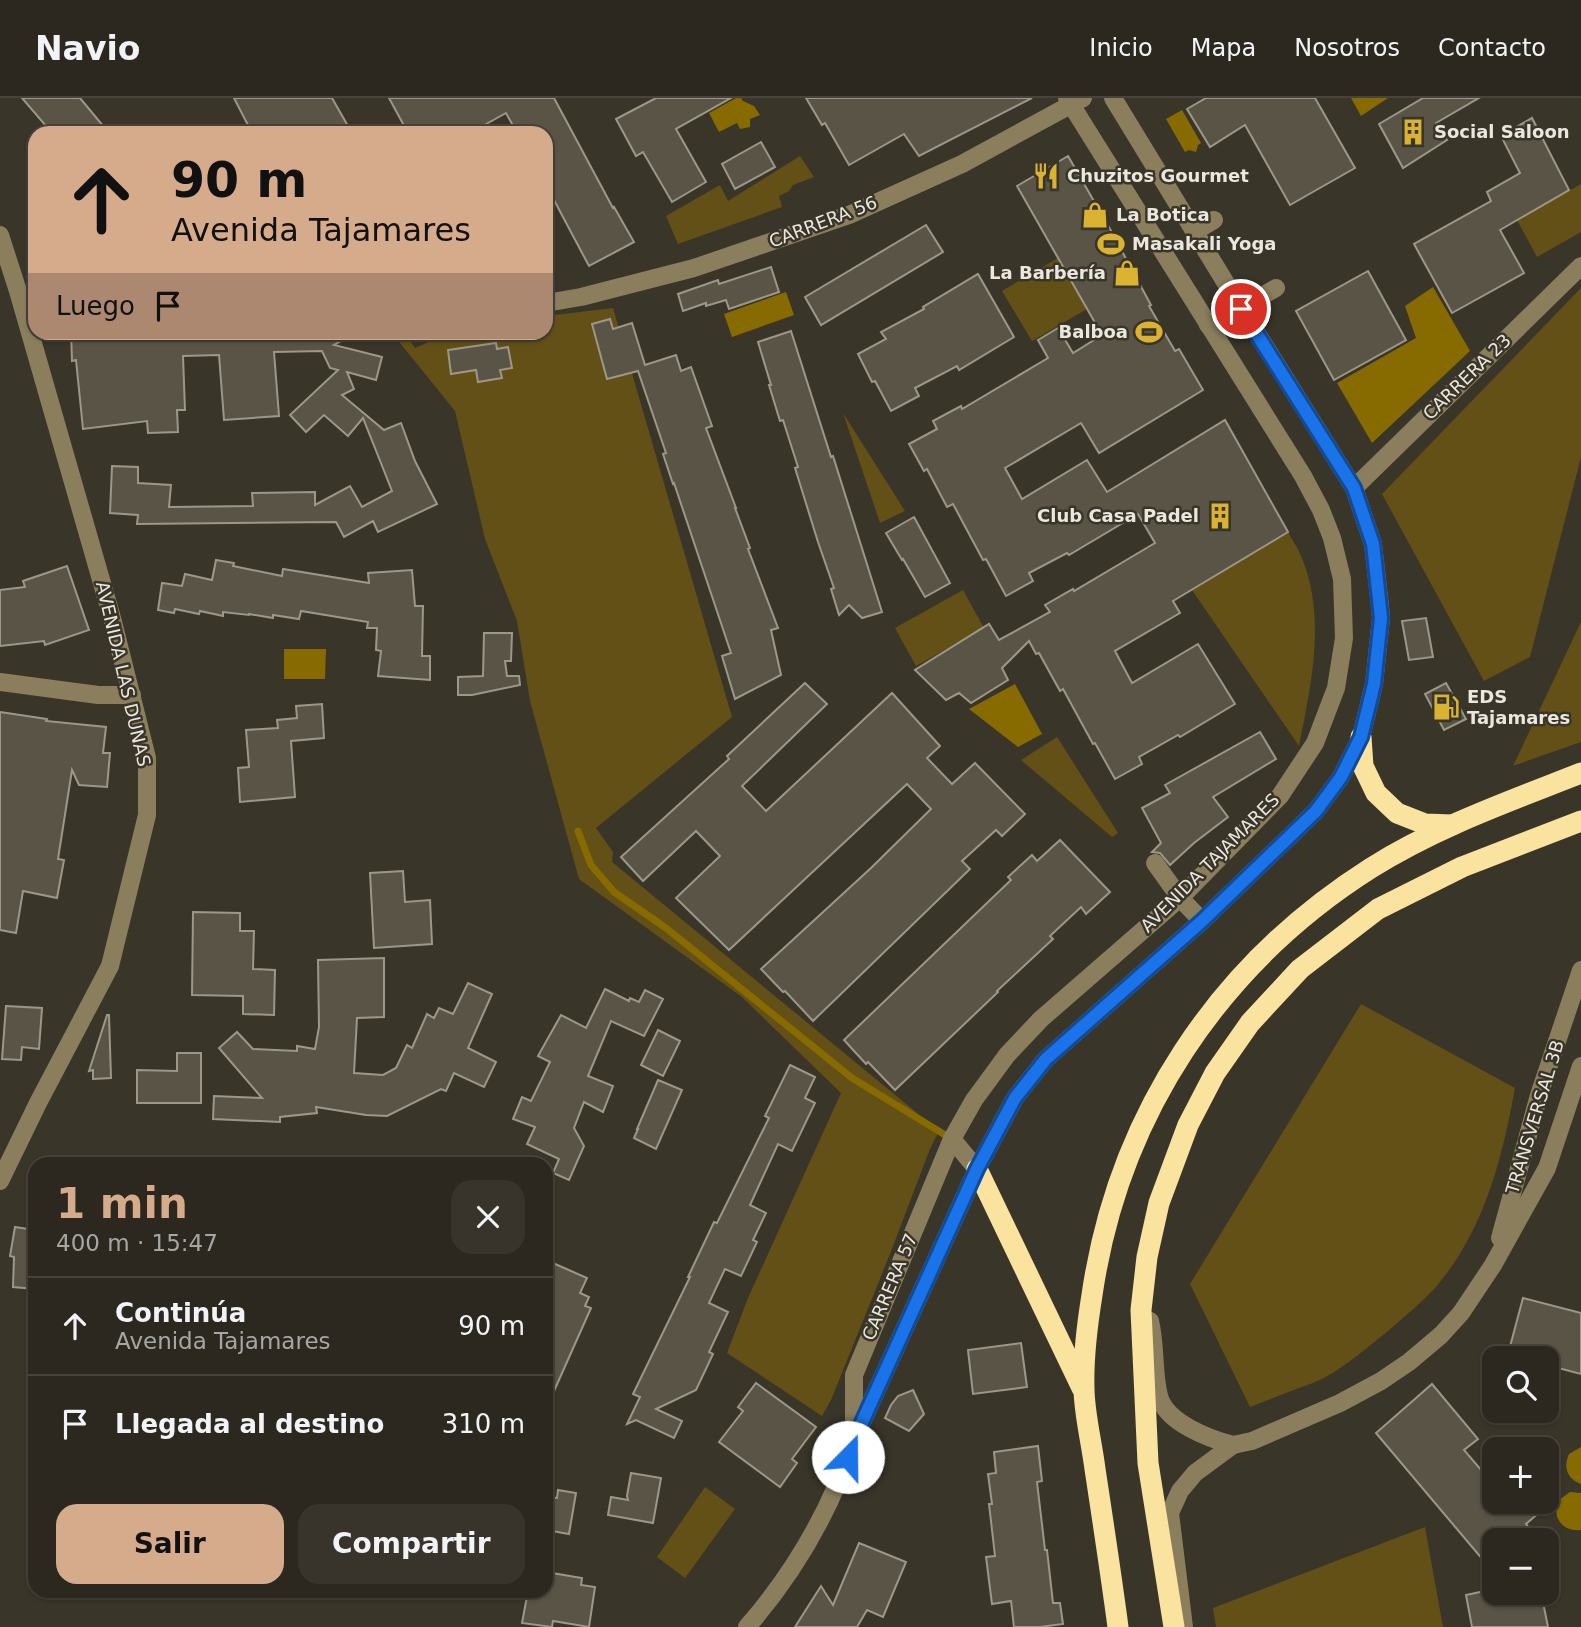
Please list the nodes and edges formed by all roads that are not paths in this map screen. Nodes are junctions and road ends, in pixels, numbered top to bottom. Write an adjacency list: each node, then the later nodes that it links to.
1 (1114, 98): 4 (street, AVENIDA TAJAMARES)
2 (1074, 100): 9 (street, CARRERA 56); 11 (street, AVENIDA TAJAMARES)
3 (1214, 220): 4 (street)
4 (1194, 232): 10 (street, AVENIDA TAJAMARES)
5 (0, 235): 7 (street, AVENIDA LAS DUNAS)
6 (1581, 266): 12 (street, CARRERA 23)
7 (5, 267): 14 (street, AVENIDA LAS DUNAS)
8 (1276, 288): 10 (street)
9 (553, 302)
10 (1241, 309): 11 (street); 12 (street, AVENIDA TAJAMARES)
11 (1208, 325): 20 (street, AVENIDA TAJAMARES)
12 (1354, 488): 15 (street, AVENIDA TAJAMARES)
13 (0, 682): 14 (street)
14 (132, 695): 26 (street, AVENIDA LAS DUNAS)
15 (1361, 737): 18 (highway); 21 (street, AVENIDA TAJAMARES)
16 (1581, 774): 18 (highway)
17 (1581, 821): 28 (highway)
18 (1454, 825): 31 (highway)
19 (1155, 863): 20 (street)
20 (1180, 898): 21 (street); 24 (street, AVENIDA TAJAMARES)
21 (1202, 921): 25 (street, AVENIDA TAJAMARES)
22 (1581, 970): 27 (street, TRANSVERSAL 3B)
23 (1581, 1066): 27 (street, TRANSVERSAL 3B)
24 (952, 1139): 25 (street); 29 (street, CARRERA 57)
25 (977, 1169): 30 (street, CARRERA 57); 31 (highway)
26 (0, 1181)
27 (1493, 1265): 33 (street, TRANSVERSAL 3B)
28 (1141, 1311): 33 (street); 36 (highway)
29 (870, 1334): 30 (street); 32 (street, CARRERA 57)
30 (892, 1357): 32 (street, CARRERA 57)
31 (1084, 1391): 35 (highway)
32 (854, 1440): 34 (street, CARRERA 57)
33 (1233, 1445): 37 (street, TRANSVERSAL 3B)
34 (747, 1627)
35 (1118, 1627)
36 (1174, 1627)
37 (1184, 1627)

